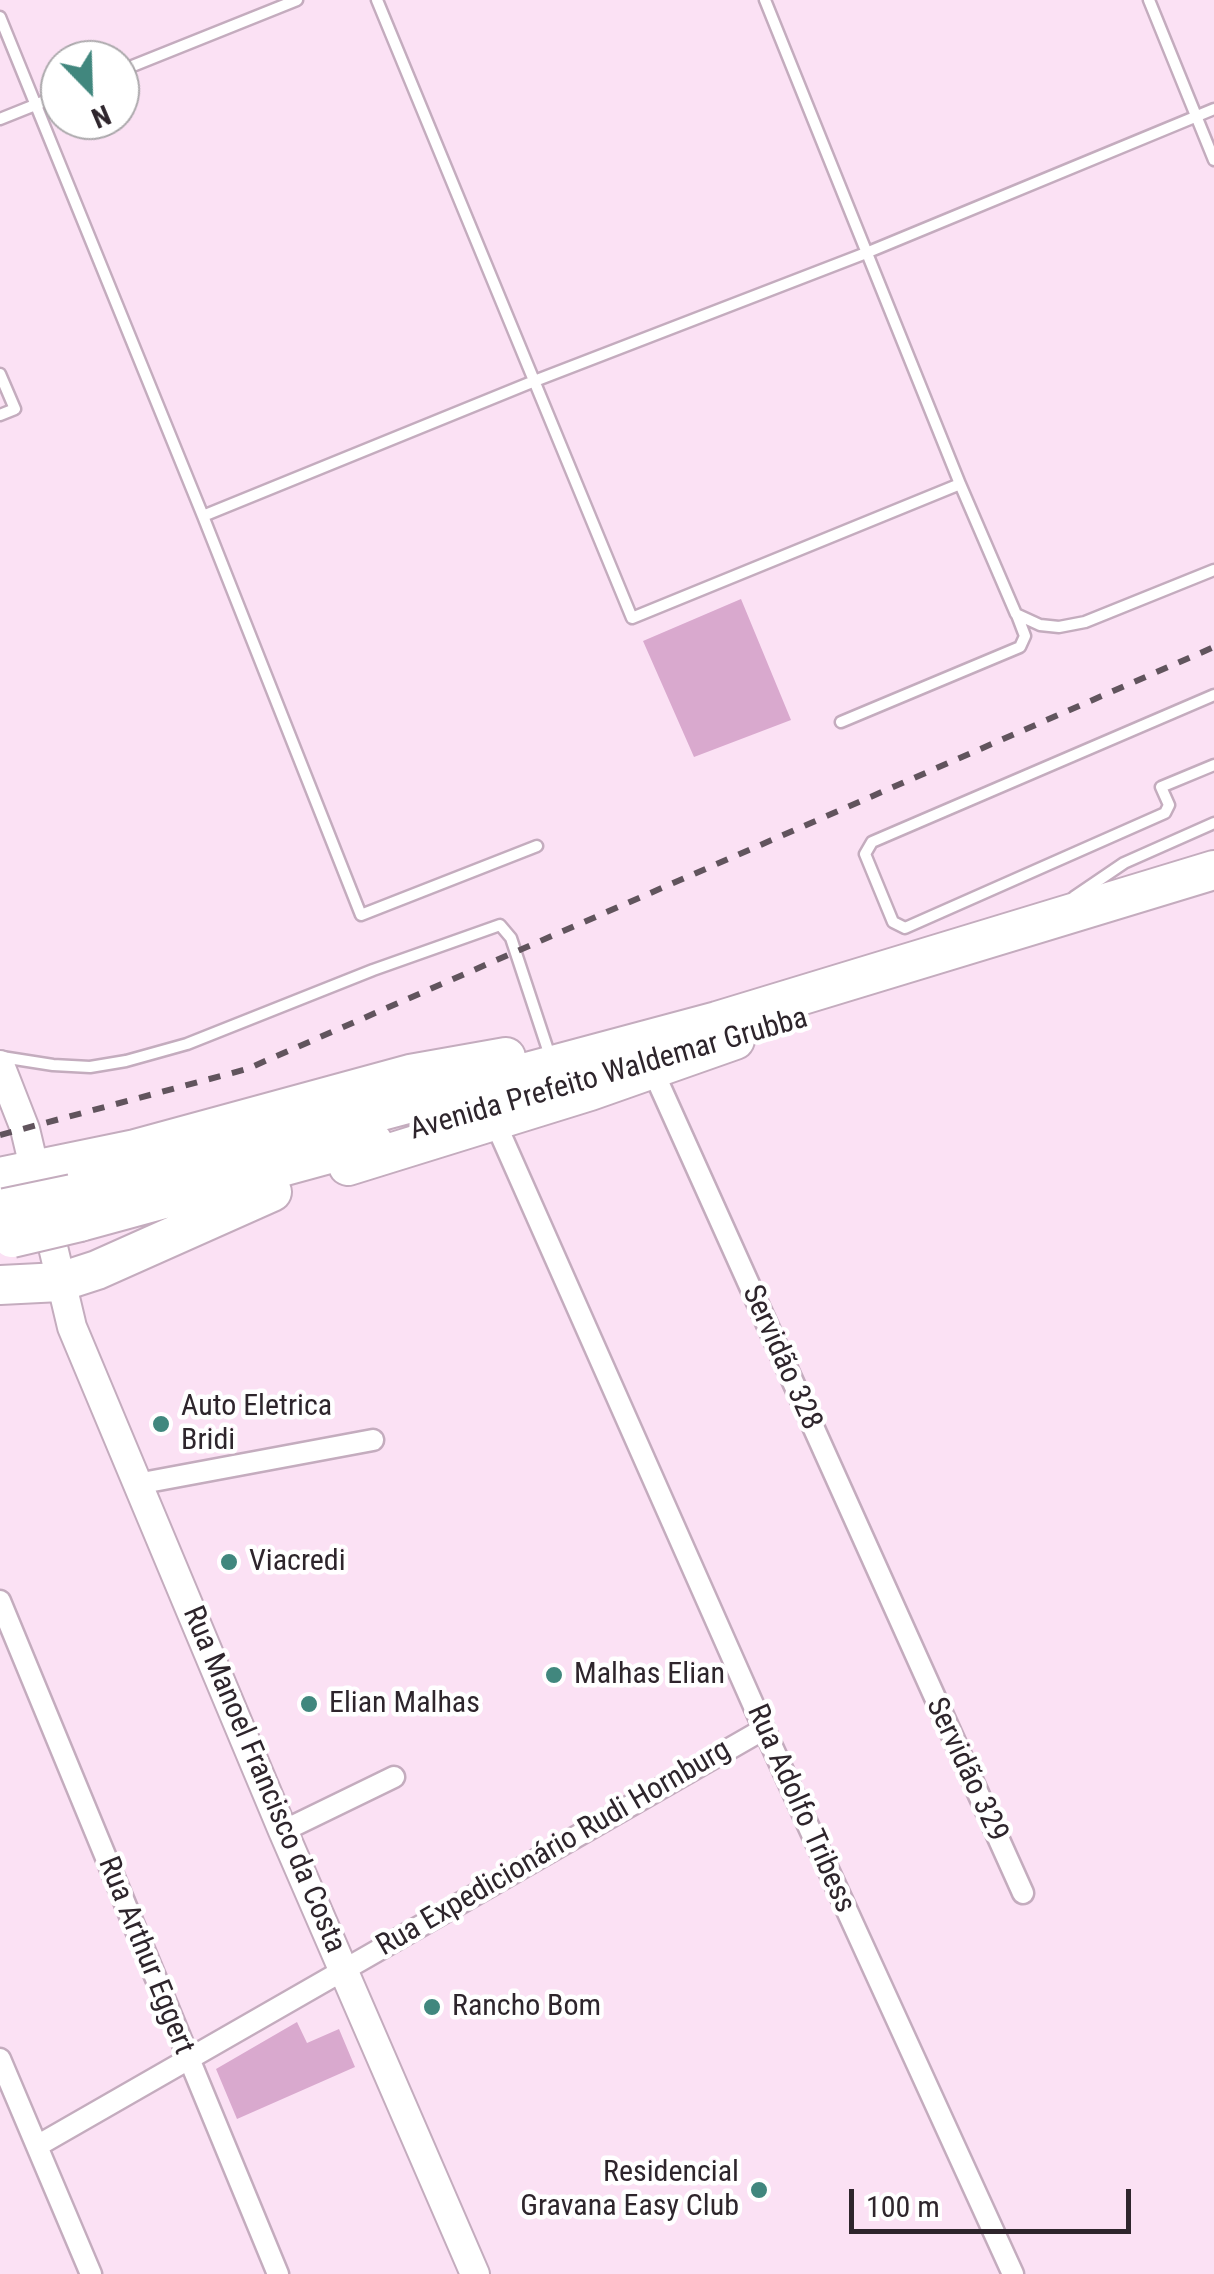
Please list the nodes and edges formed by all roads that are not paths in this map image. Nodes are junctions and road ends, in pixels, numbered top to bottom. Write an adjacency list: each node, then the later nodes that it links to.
1 (297, 0): 6 (lane)
2 (376, 0): 15 (lane)
3 (765, 0): 13 (lane)
4 (1149, 0): 10 (lane)
5 (0, 18): 8 (lane)
6 (140, 63)
7 (40, 102): 8 (lane)
8 (36, 104): 11 (lane); 18 (lane)
9 (1214, 109): 10 (lane)
10 (1197, 116): 12 (lane); 13 (lane)
11 (0, 119)
12 (1214, 160)
13 (866, 254): 15 (lane); 17 (lane)
14 (0, 374): 16 (lane)
15 (532, 382): 17 (lane); 18 (lane)
16 (0, 414)
17 (960, 484): 20 (lane)
18 (203, 516): 25 (lane)
19 (1214, 570): 20 (lane)
20 (1016, 614): 22 (lane)
21 (1214, 695): 23 (lane)
22 (841, 722)
23 (1214, 765)
24 (1214, 822): 28 (lane)
25 (537, 846)
26 (1214, 870): 28 (highway, Avenida Prefeito Waldemar Grubba)
27 (1214, 894): 30 (highway, Avenida Prefeito Waldemar Grubba)
28 (1030, 928): 29 (highway, Avenida Prefeito Waldemar Grubba)
29 (667, 1035): 31 (highway); 36 (highway, Avenida Prefeito Waldemar Grubba)
30 (735, 1040): 34 (highway); 36 (highway, Avenida Prefeito Waldemar Grubba)
31 (548, 1050): 32 (lane); 36 (highway)
32 (0, 1056)
33 (0, 1065): 36 (main road, Rua Manoel Francisco da Costa)
34 (653, 1071): 35 (highway); 43 (street, Servidão 328)
35 (495, 1122): 37 (highway); 44 (street, Rua Adolfo Tribess)
36 (30, 1203): 37 (highway); 38 (main road, Rua Manoel Francisco da Costa)
37 (158, 1242): 38 (highway)
38 (60, 1282): 39 (highway); 41 (main road, Rua Manoel Francisco da Costa)
39 (0, 1285)
40 (373, 1440): 41 (street)
41 (138, 1484): 46 (main road, Rua Manoel Francisco da Costa)
42 (0, 1601): 50 (street, Rua Arthur Eggert)
43 (909, 1646): 47 (street, Servidão 329)
44 (764, 1729): 48 (street, Rua Expedicionário Rudi Hornburg); 55 (street, Rua Adolfo Tribess)
45 (394, 1777): 46 (street)
46 (284, 1830): 48 (main road, Rua Manoel Francisco da Costa)
47 (1023, 1893)
48 (344, 1970): 50 (street, Rua Expedicionário Rudi Hornburg); 54 (main road, Rua Manoel Francisco da Costa)
49 (0, 2059): 51 (street)
50 (186, 2059): 51 (street, Rua Expedicionário Rudi Hornburg); 53 (street, Rua Arthur Eggert)
51 (37, 2146): 52 (street)
52 (92, 2274)
53 (278, 2274)
54 (475, 2274)
55 (1013, 2274)

